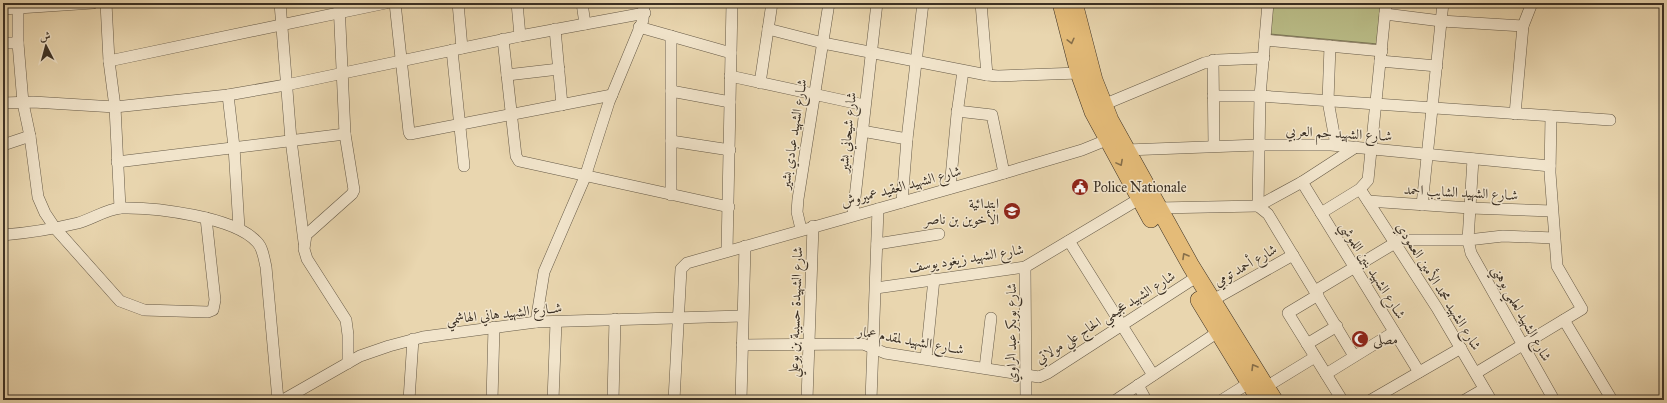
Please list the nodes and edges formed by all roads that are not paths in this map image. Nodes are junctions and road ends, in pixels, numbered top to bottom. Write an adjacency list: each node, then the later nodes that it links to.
1 (93, 3): 21 (street)
2 (106, 3): 46 (street)
3 (280, 3): 26 (street)
4 (386, 3): 20 (street)
5 (395, 3): 47 (street)
6 (458, 3): 40 (street)
7 (517, 3): 32 (street)
8 (582, 3): 27 (street)
9 (772, 3): 31 (street)
10 (829, 3): 36 (street, شـارع الشهيد عبادي بشير)
11 (877, 3): 41 (street, شارع شيحاني بشير)
12 (923, 3): 48 (street)
13 (981, 3): 55 (street)
14 (1061, 3): 53 (highway, one-way to 53)
15 (1074, 3): 71 (highway)
16 (1268, 3): 35 (street)
17 (1443, 3): 25 (street)
18 (1532, 3): 28 (street)
19 (730, 4): 42 (street)
20 (339, 7): 26 (street); 52 (street)
21 (18, 8): 23 (street); 38 (street)
22 (645, 8): 27 (street); 29 (street)
23 (3, 9)
24 (1385, 9): 25 (street); 43 (street)
25 (1441, 21): 28 (street); 49 (street)
26 (281, 24): 46 (street); 58 (street)
27 (585, 24): 30 (street)
28 (1523, 26): 77 (street)
29 (639, 27): 33 (street); 62 (street)
30 (555, 29): 32 (street); 50 (street)
31 (768, 29): 36 (street); 57 (street)
32 (520, 36): 34 (street)
33 (670, 36): 42 (street); 59 (street)
34 (503, 39): 40 (street); 54 (street)
35 (1265, 40): 39 (street); 44 (street)
36 (823, 42): 41 (street); 60 (street, شـارع الشهيد عبادي بشير)
37 (3, 43): 38 (street)
38 (18, 43): 68 (street)
39 (1330, 46): 43 (street); 65 (street)
40 (457, 49): 47 (street); 80 (street)
41 (872, 52): 48 (street); 72 (street, شارع شيحاني بشير)
42 (730, 54): 56 (street)
43 (1381, 56): 49 (street); 69 (street)
44 (1264, 58): 45 (street); 64 (street)
45 (1213, 60): 63 (street); 71 (street)
46 (110, 61): 73 (street)
47 (400, 61): 52 (street); 80 (street)
48 (917, 62): 51 (street); 85 (street)
49 (1437, 66): 74 (street)
50 (559, 70): 54 (street); 70 (street)
51 (963, 71): 55 (street); 75 (street)
52 (342, 73): 58 (street); 82 (street)
53 (1079, 73): 55 (street); 83 (highway)
54 (507, 75): 76 (street)
55 (987, 75)
56 (730, 76): 57 (street); 66 (street)
57 (760, 83): 60 (street)
58 (287, 85): 61 (street); 86 (street)
59 (671, 91): 66 (street); 87 (street)
60 (814, 94): 72 (street); 124 (street, شـارع الشهيد عبادي بشير)
61 (228, 95): 73 (street); 92 (street)
62 (612, 96): 70 (street); 102 (street)
63 (1213, 96): 64 (street); 91 (street)
64 (1260, 96): 65 (street); 89 (street)
65 (1328, 101): 69 (street); 90 (street)
66 (730, 102): 95 (street)
67 (3, 103): 68 (street)
68 (23, 103): 73 (street); 84 (street)
69 (1376, 104): 74 (street); 94 (street)
70 (562, 105): 76 (street)
71 (1103, 105): 83 (highway)
72 (864, 106): 81 (street, شارع شيحاني بشير)
73 (115, 107): 98 (street)
74 (1433, 109): 77 (street); 96 (street)
75 (957, 111): 101 (street); 104 (street)
76 (511, 114): 80 (street); 102 (street)
77 (1515, 114): 78 (street)
78 (1551, 116): 79 (street); 100 (street)
79 (1610, 120)
80 (460, 125): 99 (street)
81 (862, 131): 85 (street); 119 (street, شارع شيحاني بشير)
82 (345, 134): 86 (street); 130 (street)
83 (1112, 134): 91 (street, شـارع الشهيد حم العربي); 101 (street, شارع الشهيد العقيد عميروش); 107 (highway, one-way to 107); 114 (highway)
84 (30, 136): 88 (street); 122 (street)
85 (907, 139): 109 (street)
86 (291, 140): 92 (street); 130 (street)
87 (670, 142): 95 (street); 106 (street)
88 (3, 145)
89 (1259, 145): 90 (street, شـارع الشهيد حم العربي); 91 (street, شـارع الشهيد حم العربي); 111 (street)
90 (1336, 145): 93 (street, شـارع الشهيد حم العربي)
91 (1214, 146)
92 (234, 147): 98 (street); 123 (street)
93 (1356, 147): 94 (street, شـارع الشهيد حم العربي); 103 (street)
94 (1372, 149): 96 (street, شـارع الشهيد حم العربي); 105 (street)
95 (730, 150): 112 (street)
96 (1428, 155): 97 (street, شـارع الشهيد حم العربي); 110 (street)
97 (1473, 159): 100 (street, شـارع الشهيد حم العربي); 115 (street)
98 (117, 162): 113 (street)
99 (464, 166)
100 (1550, 166): 117 (street)
101 (1004, 173): 104 (street, شارع الشهيد العقيد عميروش)
102 (585, 177): 106 (street); 148 (street)
103 (1302, 182): 111 (street); 118 (street, شـارع الشهيد بنين اللموشي)
104 (950, 188): 109 (street, شارع الشهيد العقيد عميروش)
105 (1360, 189): 108 (street, شارع الشهيد محمد الأمين العمودي); 118 (street)
106 (670, 195): 112 (street)
107 (1139, 199): 129 (street, شارع الشهيد زيغود يوسف); 139 (highway)
108 (1368, 201): 110 (street, شـارع الشهيد الشايب احمد); 131 (street, شارع الشهيد محمد الأمين العمودي)
109 (902, 202): 116 (street, شارع الشهيد العقيد عميروش)
110 (1422, 205): 115 (street, شـارع الشهيد الشايب احمد)
111 (1258, 206): 114 (street); 135 (street)
112 (729, 207): 134 (street)
113 (120, 208): 120 (street); 122 (street)
114 (1158, 208): 139 (highway, one-way to 114)
115 (1470, 208): 117 (street, شـارع الشهيد الشايب احمد); 128 (street)
116 (878, 209): 119 (street, شارع الشهيد العقيد عميروش); 132 (street)
117 (1552, 211): 127 (street)
118 (1321, 213): 137 (street, شـارع الشهيد بنين اللموشي)
119 (853, 215): 121 (street, شارع الشهيد العقيد عميروش)
120 (206, 218): 122 (street); 123 (street)
121 (813, 226): 124 (street, شارع الشهيد العقيد عميروش); 158 (street, شارع الشهيدة حسيبة بن بوعلي)
122 (55, 228): 126 (street)
123 (239, 228): 176 (street)
124 (801, 229): 133 (street, شارع الشهيد العقيد عميروش)
125 (939, 234): 132 (street)
126 (3, 235)
127 (1554, 238): 128 (street); 147 (street)
128 (1468, 240): 131 (street); 159 (street, شارع الشهيد لعلمي بوهني)
129 (1069, 241): 136 (street, شارع الشهيد زيغود يوسف); 150 (street)
130 (304, 242): 165 (street)
131 (1395, 243): 137 (street); 161 (street, شارع الشهيد محمد الأمين العمودي)
132 (877, 244): 140 (street)
133 (745, 246): 134 (street, شارع الشهيد العقيد عميروش); 143 (street)
134 (727, 251): 144 (street, شارع الشهيد العقيد عميروش)
135 (1293, 255): 141 (street); 142 (street, شارع أحمد تومي)
136 (1025, 267): 138 (street, شارع الشهيد زيغود يوسف); 171 (street, شارع بوبكر عبد الراوي)
137 (1354, 268): 141 (street); 154 (street, شـارع الشهيد بنين اللموشي)
138 (934, 279): 140 (street, شارع الشهيد زيغود يوسف); 164 (street)
139 (1193, 279): 142 (highway); 150 (street, شارع الشهيد عجيمي الحاج علي مولاتي); 153 (highway)
140 (876, 288): 160 (street)
141 (1316, 293): 151 (street); 156 (street)
142 (1213, 300): 175 (highway, one-way to 142)
143 (742, 316): 144 (street, شــارع الشهيد هاني الهاشمي); 157 (street)
144 (677, 317): 146 (street, شــارع الشهيد هاني الهاشمي); 182 (street, شارع الشهيد العقيد عميروش)
145 (991, 318): 166 (street)
146 (615, 319): 149 (street, شــارع الشهيد هاني الهاشمي); 181 (street)
147 (1564, 320): 159 (street); 195 (street)
148 (536, 322): 149 (street, شــارع الشهيد هاني الهاشمي); 152 (street, شــارع الشهيد هاني الهاشمي)
149 (556, 322): 180 (street)
150 (1121, 326): 170 (street); 171 (street, شارع الشهيد عجيمي الحاج علي مولاتي)
151 (1337, 326): 156 (street); 162 (street)
152 (494, 327): 155 (street, شــارع الشهيد هاني الهاشمي); 179 (street)
153 (1218, 332): 170 (street); 172 (highway)
154 (1394, 332): 162 (street); 167 (street, شـارع الشهيد بنين اللموشي)
155 (413, 339): 165 (street, شــارع الشهيد هاني الهاشمي); 178 (street)
156 (1307, 344): 163 (street)
157 (742, 345): 158 (street, شــارع الشهيد لمقدم عمار); 183 (street)
158 (809, 345): 160 (street, شــارع الشهيد لمقدم عمار); 184 (street, شارع الشهيدة حسيبة بن بوعلي)
159 (1524, 345): 168 (street); 194 (street, شارع الشهيد لعلمي بوهني)
160 (873, 347): 164 (street, شــارع الشهيد لمقدم عمار); 185 (street)
161 (1461, 348): 167 (street); 168 (street, شارع الشهيد محمد الأمين العمودي)
162 (1354, 356): 169 (street)
163 (1315, 357): 169 (street); 175 (street)
164 (926, 358): 166 (street, شــارع الشهيد لمقدم عمار)
165 (348, 363): 177 (street, شــارع الشهيد هاني الهاشمي)
166 (985, 368): 171 (street, شــارع الشهيد لمقدم عمار)
167 (1418, 372): 191 (street)
168 (1476, 373): 173 (street, شارع الشهيد محمد الأمين العمودي)
169 (1326, 374): 190 (street)
170 (1153, 375): 174 (street)
171 (1027, 376): 186 (street, شارع بوبكر عبد الراوي)
172 (1249, 383): 175 (highway); 189 (street)
173 (1484, 389): 192 (street); 193 (street, شارع الشهيد محمد الأمين العمودي)
174 (1133, 392): 187 (street); 188 (street)
175 (1266, 396)
176 (278, 400)
177 (283, 400)
178 (409, 400)
179 (492, 400)
180 (553, 400)
181 (613, 400)
182 (674, 400)
183 (741, 400)
184 (807, 400)
185 (871, 400)
186 (1026, 400)
187 (1116, 400)
188 (1146, 400)
189 (1222, 400)
190 (1342, 400)
191 (1371, 400)
192 (1465, 400)
193 (1491, 400)
194 (1554, 400)
195 (1612, 400)

